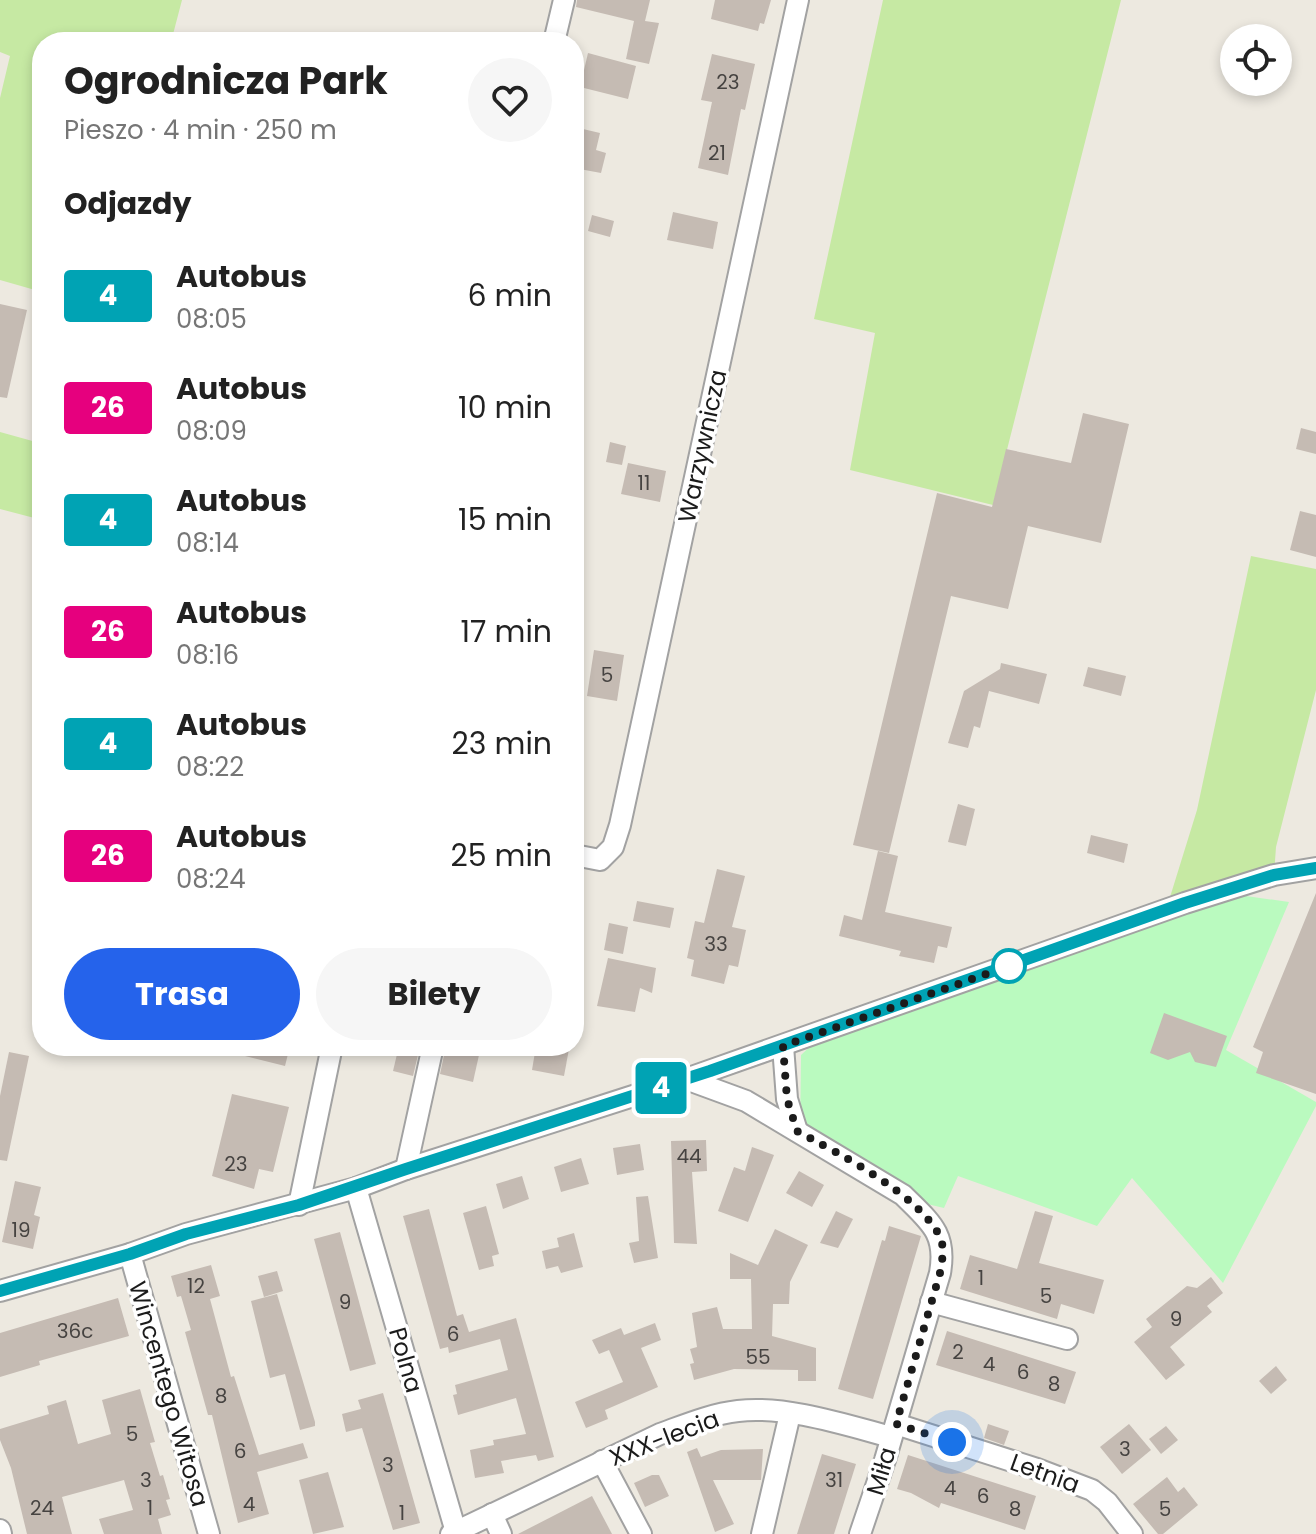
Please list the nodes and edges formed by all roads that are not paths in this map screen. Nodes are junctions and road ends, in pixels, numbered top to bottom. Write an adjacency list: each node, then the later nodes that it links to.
1 (564, 0): 3 (street)
2 (798, 0): 4 (street, Warzywnicza)
3 (556, 32)
4 (584, 857)
5 (1316, 868): 6 (street)
6 (783, 1046): 9 (street); 10 (street)
7 (330, 1056): 13 (street)
8 (431, 1056): 11 (street)
9 (686, 1079): 10 (street, Miła); 11 (street)
10 (797, 1131): 16 (street, Miła)
11 (406, 1169): 12 (street)
12 (356, 1188): 13 (street); 22 (street, Polna)
13 (299, 1205): 14 (street)
14 (130, 1254): 15 (street); 23 (street, Wincentego Witosa)
15 (0, 1291)
16 (931, 1302): 17 (street); 19 (street, Miła)
17 (1067, 1339)
18 (790, 1414): 19 (street, XXX-lecia); 20 (street, XXX-lecia); 26 (street)
19 (893, 1430): 27 (street, Miła); 28 (street, Letnia)
20 (602, 1461): 21 (street, XXX-lecia); 25 (street)
21 (492, 1514): 22 (street, XXX-lecia); 24 (street)
22 (454, 1533)
23 (209, 1534)
24 (501, 1534)
25 (641, 1534)
26 (762, 1534)
27 (860, 1534)
28 (1132, 1534)

